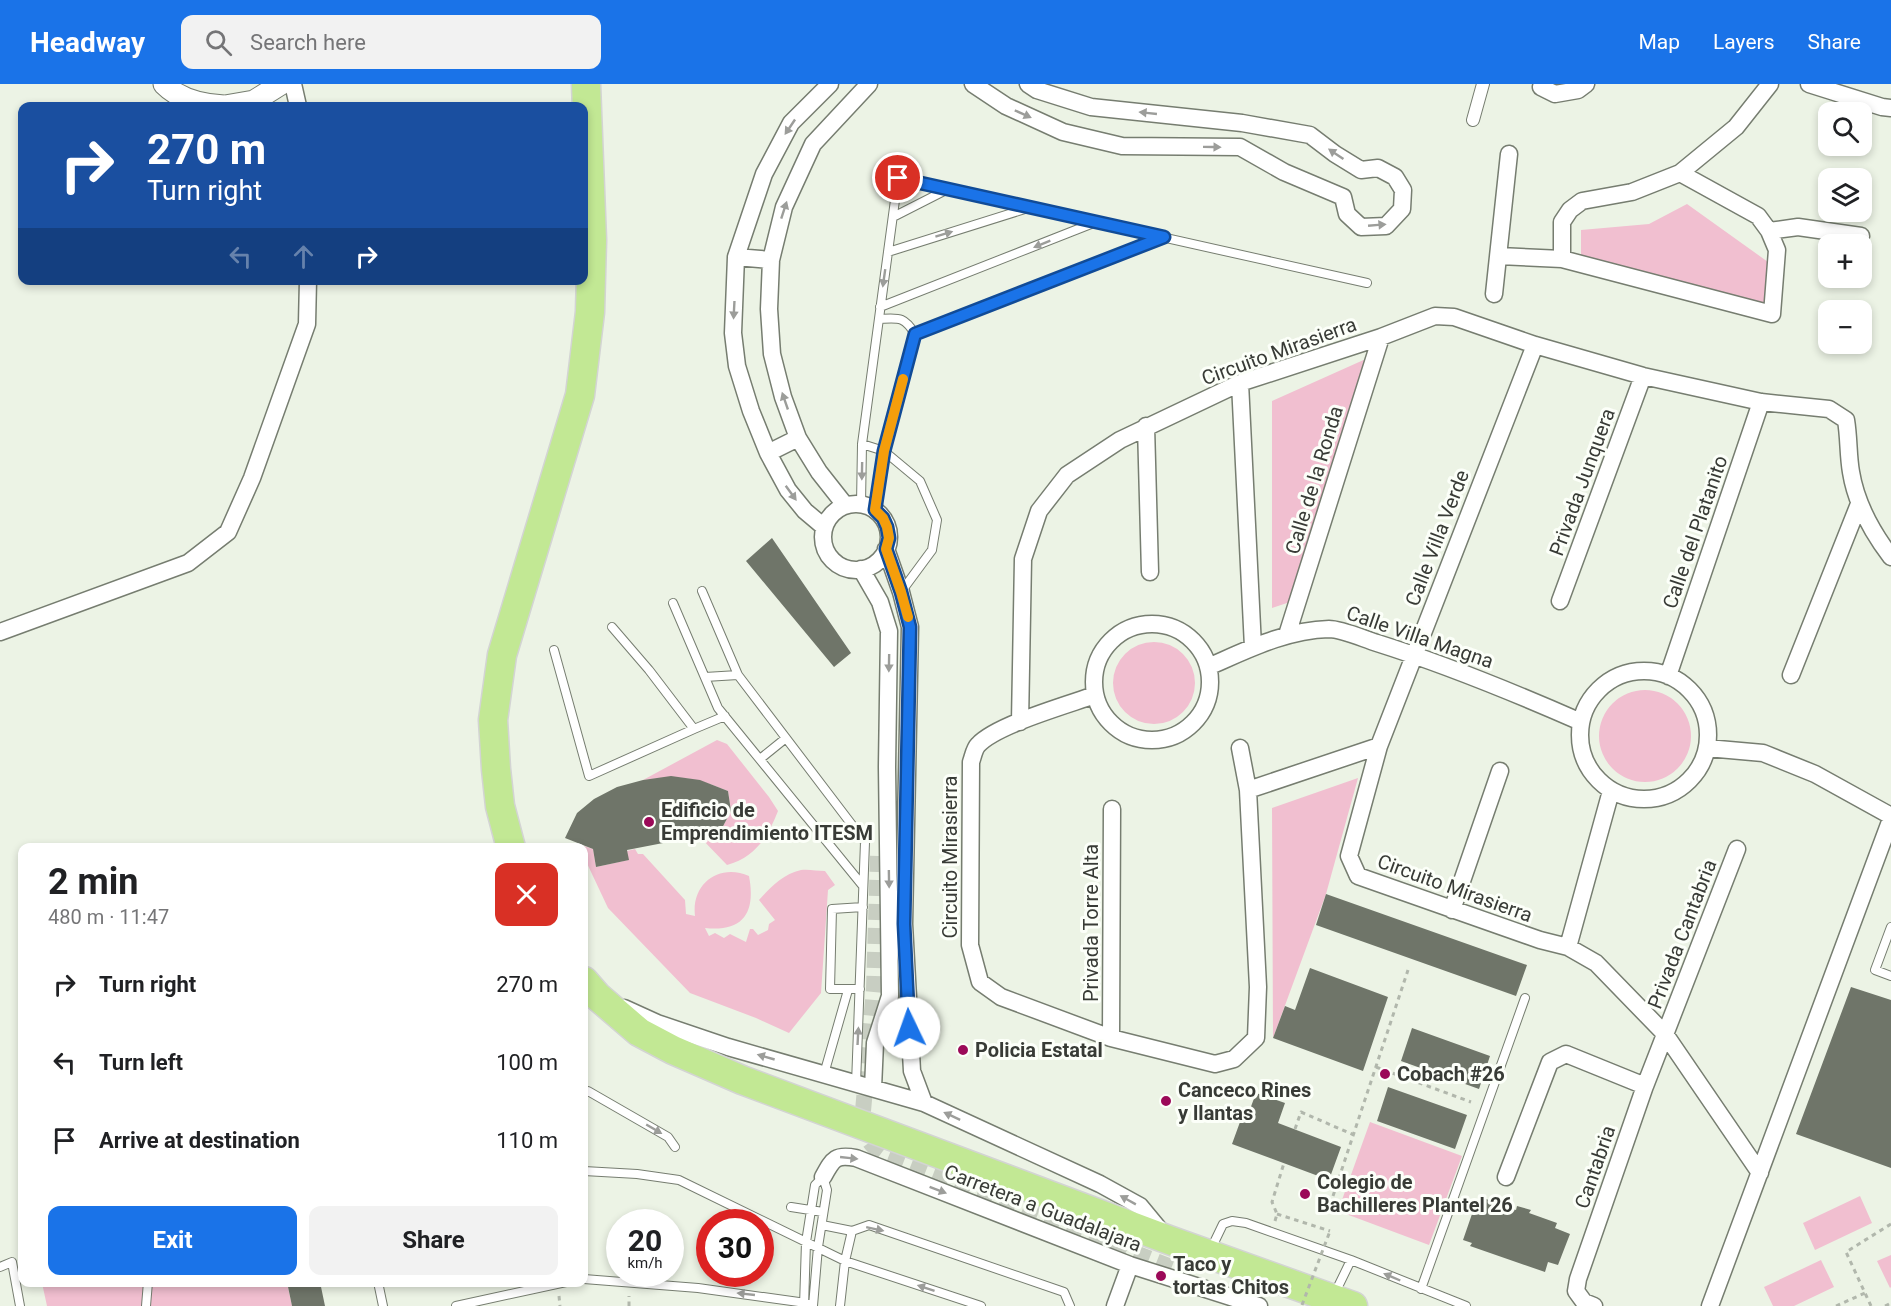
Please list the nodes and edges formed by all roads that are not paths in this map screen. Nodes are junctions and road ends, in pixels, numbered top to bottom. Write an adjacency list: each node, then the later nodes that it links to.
1 (164, 84): 14 (street)
2 (280, 84): 15 (street)
3 (293, 84): 16 (street)
4 (586, 84): 17 (highway)
5 (830, 84): 34 (street, one-way to 34)
6 (869, 84): 36 (street, one-way to 6)
7 (973, 84): 22 (street, one-way to 22)
8 (1029, 84): 20 (street, one-way to 8)
9 (1483, 84): 19 (street)
10 (1542, 84): 11 (street)
11 (1586, 84)
12 (1770, 84): 24 (street)
13 (1809, 84): 18 (street)
14 (195, 102)
15 (244, 102)
16 (297, 102)
17 (587, 102)
18 (1891, 108)
19 (1473, 120)
20 (1242, 123): 22 (street); 22 (street, one-way to 20)
21 (588, 136): 93 (highway)
22 (1240, 147)
23 (1509, 154): 33 (street)
24 (1680, 173): 29 (street); 35 (street)
25 (948, 189): 26 (lane); 27 (lane); 27 (lane)
26 (1030, 207): 28 (lane); 32 (lane, one-way to 26)
27 (893, 217): 32 (lane)
28 (1096, 222): 31 (lane); 40 (lane, one-way to 40)
29 (1769, 231): 30 (street); 35 (street)
30 (1846, 234)
31 (1164, 237): 37 (lane); 42 (lane)
32 (888, 252): 40 (lane, one-way to 40)
33 (1499, 255): 35 (street); 39 (street)
34 (736, 257): 36 (street); 52 (street, one-way to 52)
35 (1562, 259)
36 (771, 260): 49 (street, one-way to 36)
37 (1367, 283)
38 (308, 285): 66 (street)
39 (1494, 294)
40 (880, 308): 41 (lane)
41 (879, 319): 42 (lane); 50 (lane)
42 (915, 334): 51 (lane)
43 (1381, 337): 44 (street, Circuito Mirasierra); 46 (street, Circuito Mirasierra); 68 (street, Calle de la Ronda)
44 (1535, 345): 45 (street, Circuito Mirasierra); 71 (street, Calle Villa Verde)
45 (1643, 376): 47 (street, Circuito Mirasierra); 62 (street, Privada Junquera)
46 (1240, 383): 48 (street, Circuito Mirasierra); 69 (street)
47 (1761, 402): 53 (street, Circuito Mirasierra); 75 (street, Calle del Platanito)
48 (1146, 426): 59 (street); 79 (street, Circuito Mirasierra)
49 (798, 438): 52 (street); 54 (street)
50 (862, 444): 51 (lane); 54 (lane, one-way to 54)
51 (884, 451): 54 (lane); 61 (lane)
52 (768, 453): 55 (street, one-way to 55)
53 (1859, 504): 57 (street, Circuito Mirasierra); 74 (street)
54 (861, 507): 55 (street); 56 (street)
55 (824, 527): 58 (street)
56 (886, 549): 58 (street); 61 (street)
57 (1891, 556)
58 (861, 569): 67 (street)
59 (1150, 572)
60 (702, 591): 73 (lane)
61 (901, 592): 65 (street)
62 (1560, 601)
63 (673, 603): 76 (lane)
64 (612, 627): 81 (lane)
65 (910, 627): 67 (street); 112 (street)
66 (0, 632)
67 (889, 632): 87 (street, one-way to 87)
68 (1287, 635): 69 (street, Calle Villa Magna); 71 (street, Calle Villa Magna)
69 (1253, 647): 72 (street, Calle Villa Magna)
70 (554, 650): 81 (lane)
71 (1414, 655): 80 (street, Calle Villa Magna); 83 (street, Calle Villa Verde)
72 (1208, 667): 77 (street); 77 (street)
73 (738, 675): 76 (lane); 82 (lane)
74 (1791, 675)
75 (1668, 676): 80 (street); 85 (street)
76 (705, 677): 78 (lane)
77 (1095, 695): 79 (street)
78 (725, 716): 81 (lane); 86 (lane)
79 (1020, 722): 107 (street, Circuito Mirasierra)
80 (1581, 722): 90 (street)
81 (694, 729)
82 (786, 738): 86 (lane); 96 (lane)
83 (1379, 746): 89 (street); 98 (street, Circuito Mirasierra)
84 (1240, 748): 89 (street, Circuito Mirasierra)
85 (1707, 748): 90 (street); 92 (street)
86 (760, 759): 96 (lane)
87 (887, 767): 95 (street); 109 (street, one-way to 109)
88 (1500, 771): 98 (street)
89 (1248, 790): 107 (street, Circuito Mirasierra)
90 (1611, 790): 100 (street)
91 (1112, 809): 107 (street, Privada Torre Alta)
92 (1891, 817): 115 (street)
93 (510, 843)
94 (1737, 849): 106 (street, Privada Cantabria)
95 (878, 856)
96 (863, 886): 97 (lane)
97 (863, 907): 103 (lane); 104 (lane)
98 (1452, 910): 100 (street, Circuito Mirasierra)
99 (1891, 927): 101 (lane)
100 (1568, 947): 106 (street, Circuito Mirasierra)
101 (1891, 976)
102 (590, 989): 108 (street, one-way to 102); 123 (highway)
103 (860, 989): 104 (lane); 109 (lane, one-way to 103)
104 (848, 990): 108 (lane)
105 (1525, 998): 136 (lane)
106 (1665, 1034): 110 (street, Cantabria); 115 (street, Circuito Mirasierra)
107 (1111, 1038)
108 (824, 1074): 109 (street)
109 (865, 1086): 112 (street)
110 (1646, 1086): 117 (street); 150 (street, Cantabria)
111 (588, 1091): 113 (lane, one-way to 113)
112 (924, 1103): 123 (street, one-way to 112)
113 (675, 1147)
114 (588, 1171): 124 (lane)
115 (1760, 1173): 151 (street)
116 (823, 1177): 119 (lane); 120 (lane); 129 (street, Carretera a Guadalajara, one-way to 129)
117 (1506, 1177)
118 (791, 1207): 119 (lane)
119 (811, 1210): 120 (lane); 124 (lane)
120 (823, 1212): 121 (lane)
121 (822, 1224): 122 (lane); 125 (lane)
122 (852, 1231): 128 (lane); 146 (lane, one-way to 146)
123 (1169, 1240): 126 (highway)
124 (806, 1242): 125 (lane); 139 (lane)
125 (818, 1247): 128 (lane); 139 (lane)
126 (1209, 1254): 127 (lane); 138 (highway)
127 (1351, 1260): 136 (lane, one-way to 127); 138 (lane)
128 (846, 1261): 144 (lane); 145 (lane, one-way to 128)
129 (1130, 1265): 137 (street, Carretera a Guadalajara); 147 (street)
130 (0, 1267): 140 (lane)
131 (1179, 1269): 137 (street)
132 (588, 1279): 139 (lane, one-way to 132)
133 (148, 1287): 141 (lane)
134 (379, 1287): 142 (lane)
135 (543, 1287): 143 (lane)
136 (1421, 1289): 149 (lane)
137 (1218, 1293): 148 (street, Carretera a Guadalajara)
138 (1343, 1302)
139 (809, 1305)
140 (20, 1306)
141 (146, 1306)
142 (383, 1306)
143 (456, 1306)
144 (840, 1306)
145 (981, 1306)
146 (1070, 1306)
147 (1115, 1306)
148 (1259, 1306)
149 (1466, 1306)
150 (1594, 1306)
151 (1710, 1306)

